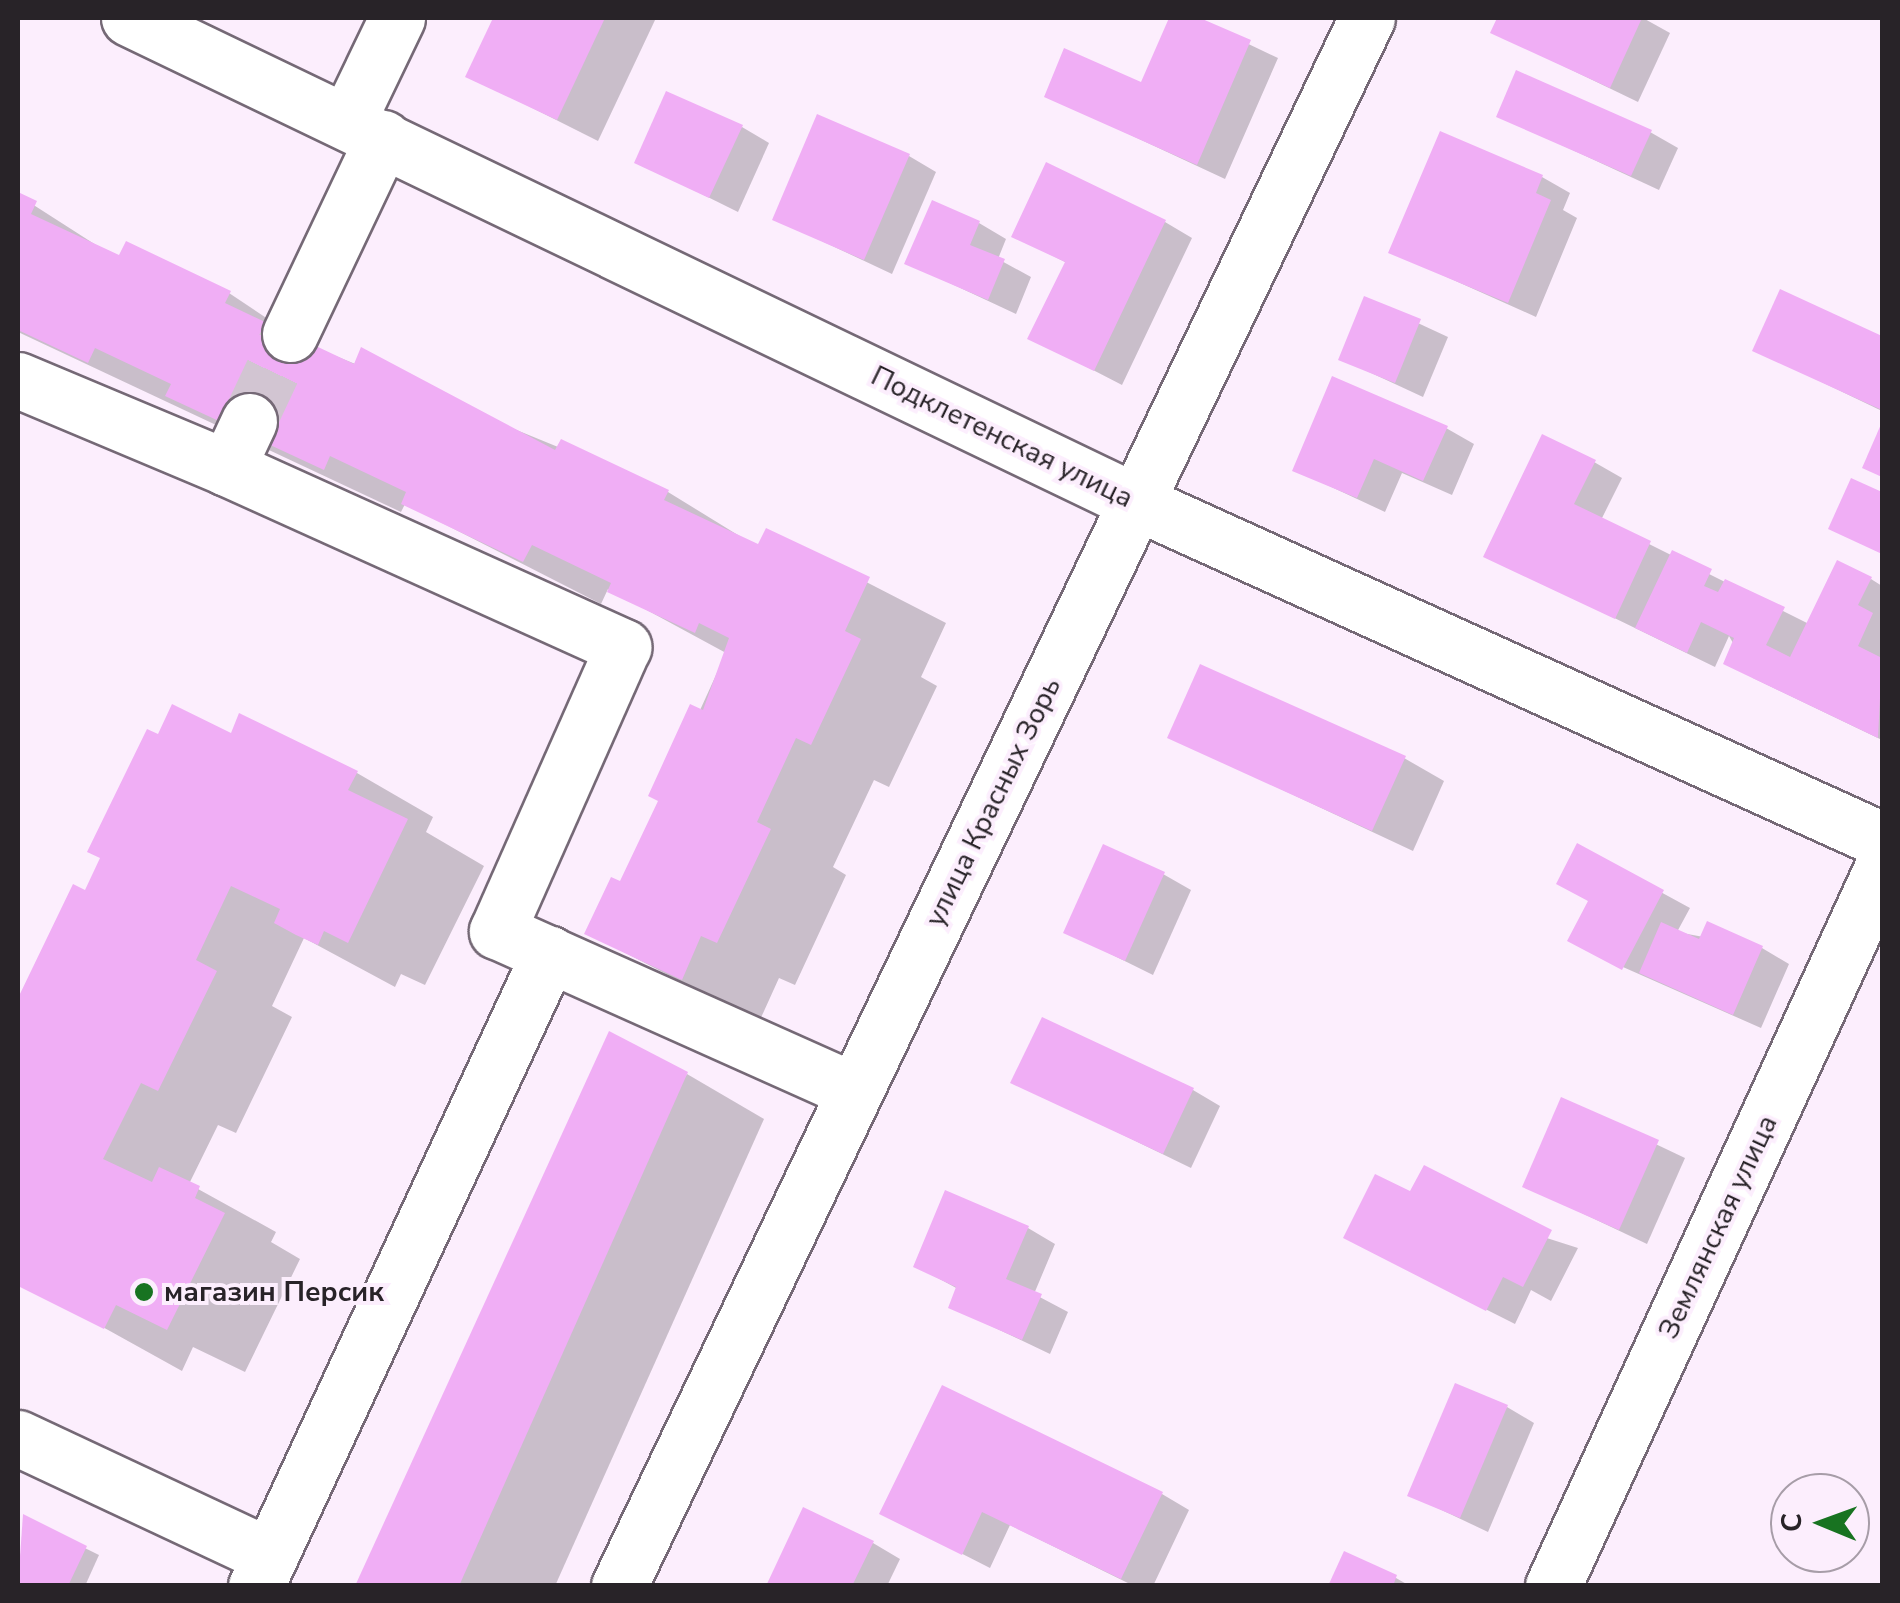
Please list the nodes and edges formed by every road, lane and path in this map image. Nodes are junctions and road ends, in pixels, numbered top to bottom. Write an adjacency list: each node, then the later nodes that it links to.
1 (129, 18): 4 (street, Подклетенская улица)
2 (397, 18): 4 (street)
3 (1367, 18): 7 (street, улица Красных Зорь)
4 (366, 129): 5 (street); 7 (street, Подклетенская улица)
5 (290, 334)
6 (18, 380): 10 (street)
7 (1136, 502): 8 (street, Подклетенская улица); 11 (street, улица Красных Зорь)
8 (1882, 840)
9 (1882, 868): 15 (street, Землянская улица)
10 (548, 954): 11 (street); 13 (street)
11 (854, 1091): 14 (street, улица Красных Зорь)
12 (18, 1438): 13 (street)
13 (263, 1570)
14 (618, 1586)
15 (1553, 1586)

